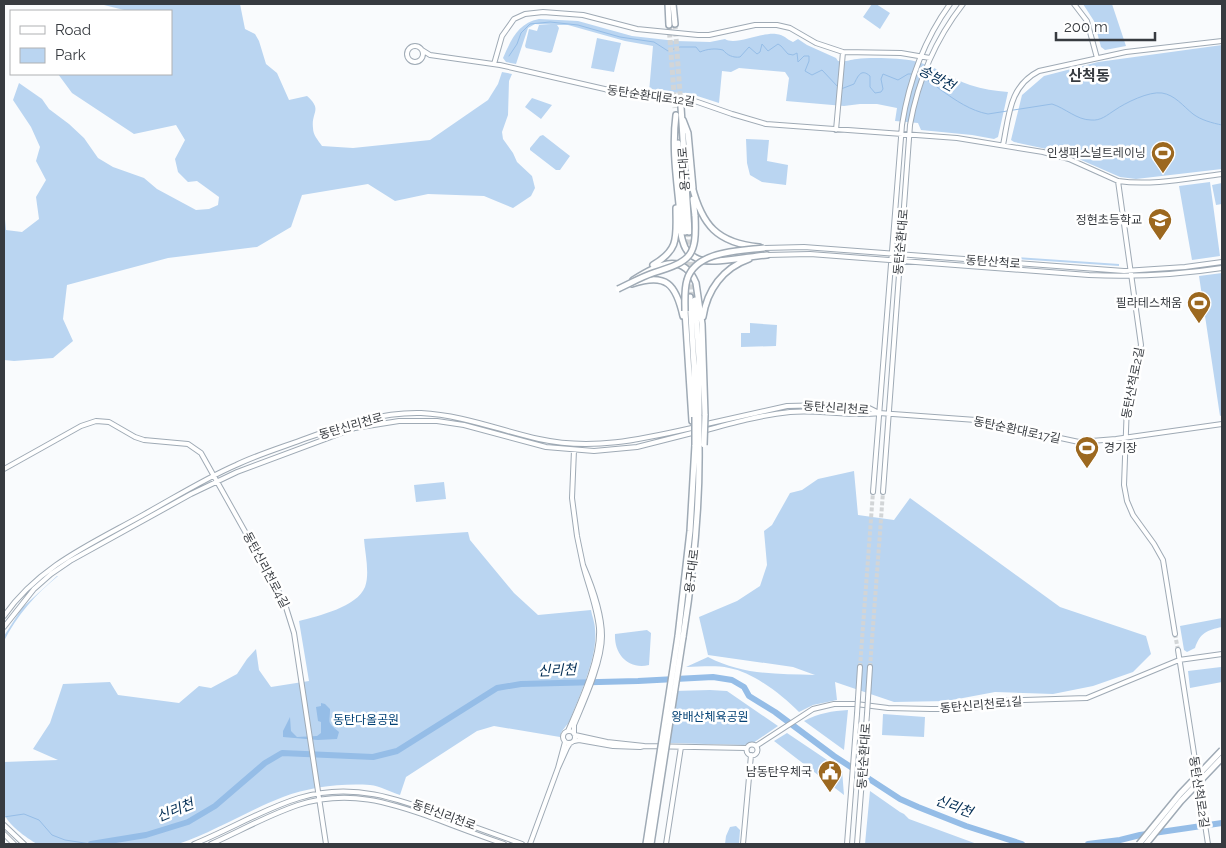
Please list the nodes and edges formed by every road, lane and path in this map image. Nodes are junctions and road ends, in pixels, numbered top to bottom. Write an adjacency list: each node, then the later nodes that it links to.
1 (668, 4): 2 (highway)
2 (674, 4)
3 (950, 4): 10 (main road, 동탄순환대로)
4 (963, 4): 11 (main road, 동탄순환대로)
5 (1074, 4): 12 (main road)
6 (1222, 40): 12 (main road)
7 (422, 50): 9 (main road, 동탄순환대로12길); 13 (main road); 13 (main road)
8 (843, 52): 10 (main road); 14 (main road); 17 (main road)
9 (430, 55): 13 (main road); 14 (main road, 동탄순환대로12길)
10 (920, 55): 11 (main road); 18 (main road, 동탄순환대로)
11 (930, 58): 19 (main road, 동탄순환대로)
12 (1097, 58): 20 (main road)
13 (419, 61)
14 (494, 64): 17 (main road, 동탄순환대로12길)
15 (678, 107): 16 (highway, 용구대로)
16 (678, 116): 23 (highway); 26 (highway); 27 (highway, 용구대로)
17 (836, 130): 18 (main road, 동탄순환대로12길)
18 (900, 134): 19 (main road, 동탄순환대로12길); 21 (main road, 동탄순환대로)
19 (910, 135): 20 (main road, 동탄순환대로12길); 22 (main road, 동탄순환대로)
20 (1003, 145): 25 (main road, 동탄순환대로12길)
21 (899, 150): 22 (main road); 28 (main road, 동탄순환대로)
22 (909, 153): 29 (main road, 동탄순환대로)
23 (676, 173): 32 (highway); 40 (highway)
24 (1222, 174): 25 (main road, 동탄순환대로12길)
25 (1118, 181): 38 (main road, 동탄산척로2길)
26 (692, 186): 30 (highway); 40 (highway, bridge)
27 (687, 232)
28 (892, 234): 29 (main road); 31 (main road, 동탄순환대로)
29 (902, 237): 33 (main road, 동탄순환대로)
30 (764, 248): 31 (main road, 동탄산척로); 43 (highway, bridge)
31 (891, 254): 33 (main road, 동탄산척로); 34 (main road, 동탄순환대로)
32 (767, 255): 34 (main road, 동탄산척로); 42 (highway)
33 (900, 255): 35 (main road, 동탄순환대로); 38 (main road, 동탄산척로)
34 (891, 260): 35 (main road, 동탄산척로); 44 (main road, 동탄순환대로)
35 (900, 260): 39 (main road, 동탄산척로); 45 (main road, 동탄순환대로)
36 (1222, 262): 38 (main road, 동탄산척로)
37 (1222, 268): 39 (main road, 동탄산척로)
38 (1130, 271): 39 (main road, 동탄산척로2길)
39 (1131, 276): 50 (main road, 동탄산척로2길)
40 (618, 289): 42 (highway); 43 (highway)
41 (692, 296): 47 (highway, 용구대로)
42 (702, 324): 52 (highway, bridge)
43 (687, 333): 47 (highway)
44 (879, 413): 45 (main road, 동탄순환대로17길); 46 (main road, 동탄신리천로); 48 (main road, 동탄신리천로); 58 (main road, 동탄순환대로)
45 (888, 414): 50 (main road, 동탄순환대로17길); 59 (main road, 동탄순환대로)
46 (742, 415): 48 (main road); 51 (main road, 동탄신리천로)
47 (695, 417): 52 (highway, 용구대로, bridge)
48 (744, 421): 53 (main road, 동탄신리천로)
49 (1222, 424): 50 (main road, 동탄순환대로17길)
50 (1124, 438): 62 (main road, 동탄산척로2길)
51 (574, 444): 53 (main road); 56 (main road, 동탄신리천로)
52 (698, 445): 54 (highway); 54 (highway, 용구대로)
53 (574, 450): 57 (main road, 동탄신리천로); 69 (main road)
54 (697, 464): 63 (highway, 용구대로)
55 (4, 469): 56 (main road, 동탄신리천로4길)
56 (215, 475): 57 (main road, 동탄신리천로4길); 60 (main road, 동탄신리천로)
57 (218, 481): 61 (main road, 동탄신리천로); 82 (main road, 동탄신리천로4길)
58 (873, 492)
59 (883, 492)
60 (4, 616)
61 (4, 627)
62 (1175, 634)
63 (680, 637): 94 (highway, 용구대로, bridge); 95 (highway, 용구대로, bridge)
64 (1178, 650): 66 (main road, 동탄산척로2길)
65 (1222, 654): 66 (main road, 동탄신리천로1길)
66 (1179, 660): 75 (main road, 동탄신리천로1길); 102 (main road, 동탄산척로2길)
67 (860, 667): 98 (main road, 동탄순환대로, bridge)
68 (870, 667): 99 (main road, 동탄순환대로, bridge)
69 (576, 717): 70 (main road); 71 (main road)
70 (568, 731): 71 (main road); 72 (main road)
71 (574, 734): 73 (main road); 74 (main road)
72 (564, 740): 73 (main road); 81 (main road)
73 (572, 742): 74 (main road); 81 (main road)
74 (644, 746): 76 (main road, 동탄신리천로1길)
75 (756, 746): 77 (main road, 동탄신리천로1길); 79 (main road, 동탄신리천로1길)
76 (681, 747): 77 (main road, 동탄신리천로1길); 96 (main road)
77 (746, 748): 79 (main road)
78 (1222, 750): 100 (highway, bridge)
79 (751, 755): 97 (main road, 동탄신리천로1길)
80 (1222, 758): 101 (highway, bridge)
81 (558, 768): 93 (main road)
82 (319, 794): 83 (main road, 동탄신리천로4길); 88 (main road, 동탄신리천로); 92 (main road, 동탄신리천로)
83 (320, 800): 89 (main road, 동탄신리천로); 90 (main road, 동탄신리천로4길); 91 (main road, 동탄신리천로)
84 (4, 826): 87 (main road)
85 (4, 834): 86 (main road)
86 (14, 844)
87 (24, 844)
88 (194, 844)
89 (211, 844)
90 (326, 844)
91 (504, 844)
92 (522, 844)
93 (530, 844)
94 (646, 844)
95 (651, 844)
96 (666, 844)
97 (743, 844)
98 (847, 844)
99 (857, 844)
100 (1139, 844)
101 (1146, 844)
102 (1208, 844)

